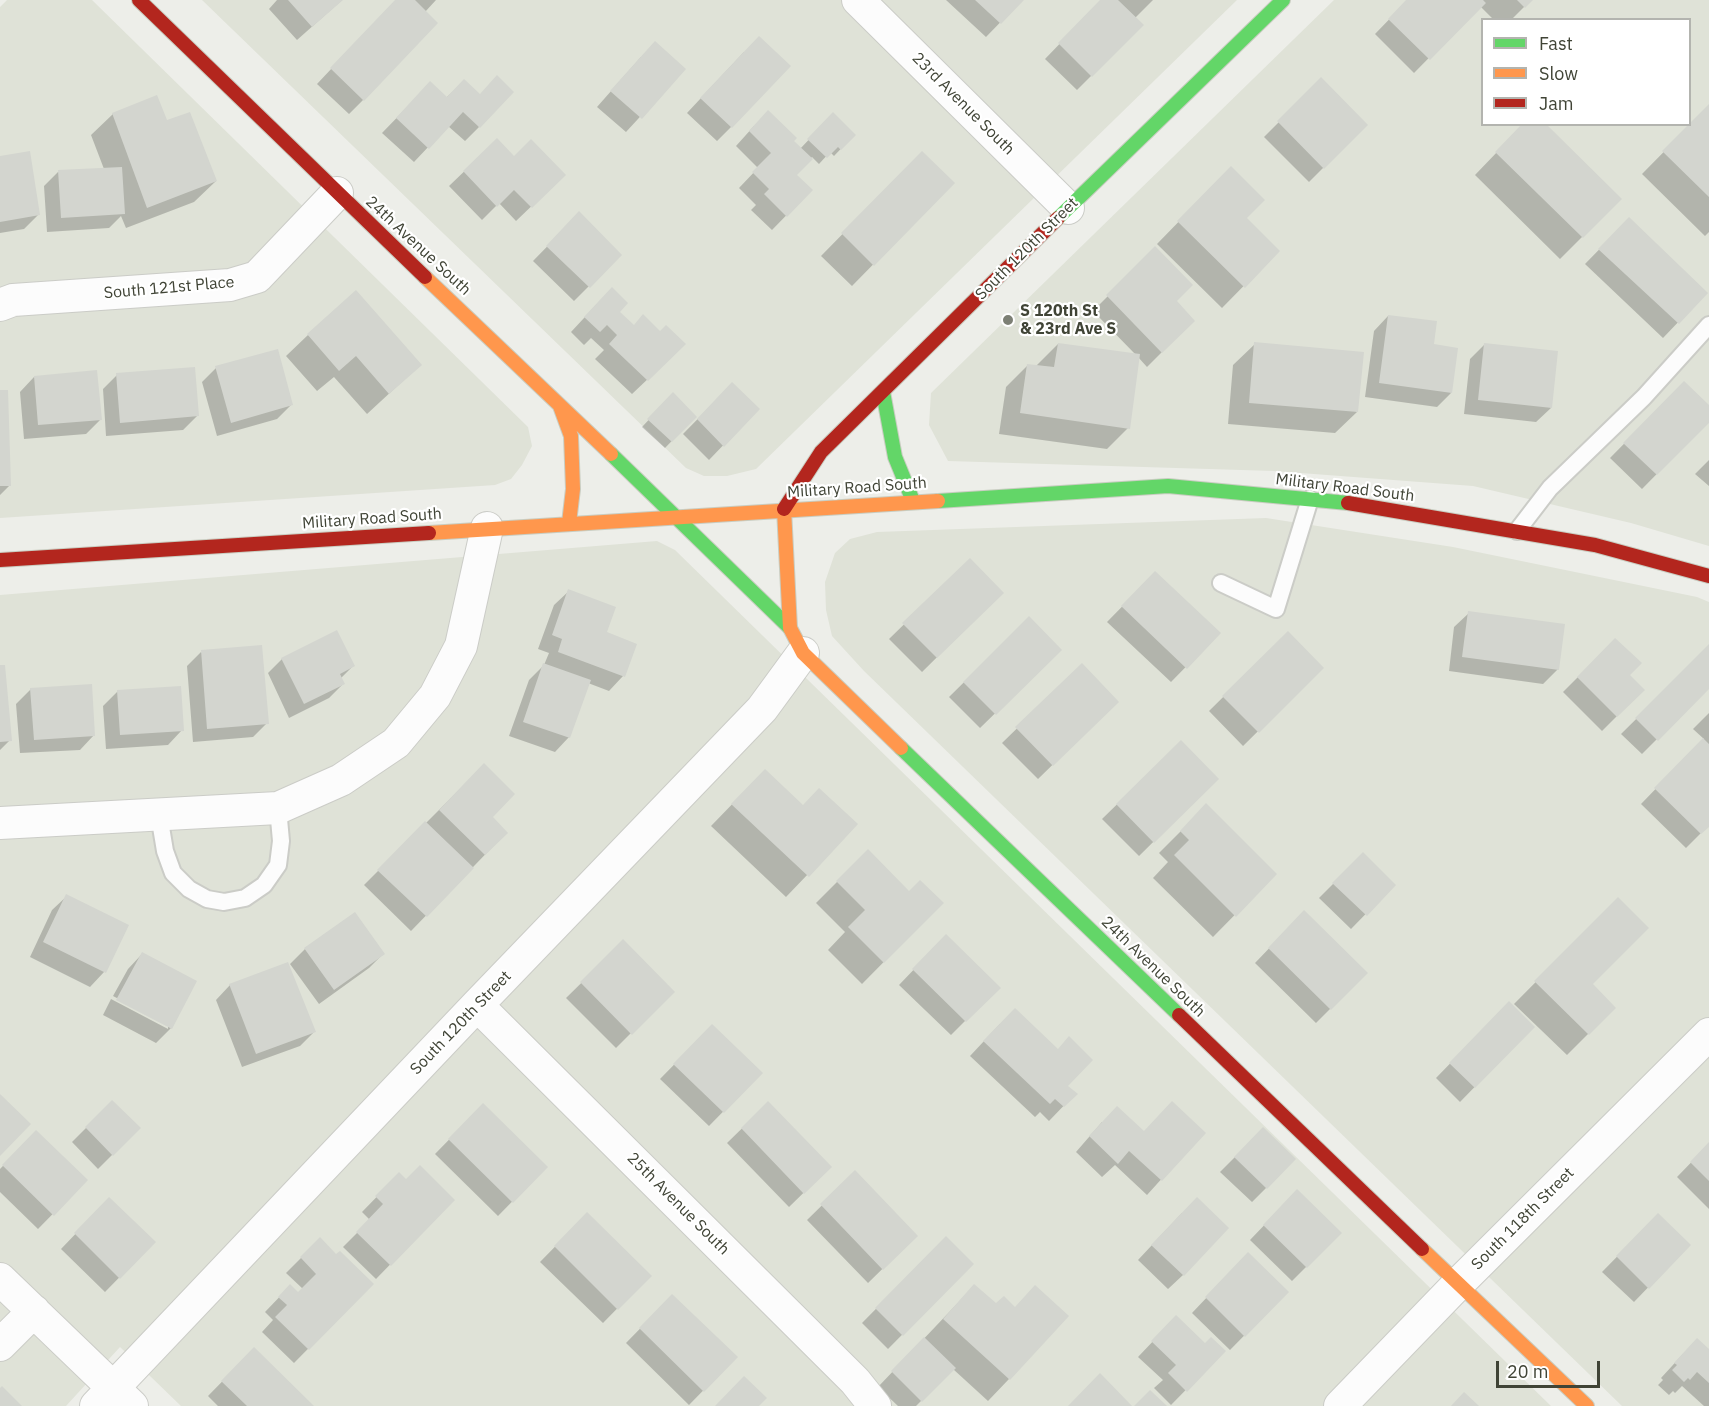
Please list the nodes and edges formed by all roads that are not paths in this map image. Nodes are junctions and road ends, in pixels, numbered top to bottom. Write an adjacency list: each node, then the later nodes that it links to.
1 (139, 0): 4 (street, 24th Avenue South)
2 (858, 0): 5 (street, 23rd Avenue South)
3 (1282, 0): 5 (street, South 120th Street)
4 (337, 193): 6 (street, South 121st Place); 9 (street, 24th Avenue South)
5 (1068, 208): 8 (street, South 120th Street)
6 (0, 305)
7 (1709, 326): 16 (lane)
8 (883, 392): 11 (street); 12 (street, South 120th Street)
9 (558, 402): 13 (street, 24th Avenue South); 14 (street)
10 (1310, 499): 11 (street, Military Road South); 16 (street, Military Road South); 19 (lane)
11 (913, 501): 12 (street, Military Road South)
12 (784, 509): 13 (street, Military Road South); 20 (street)
13 (675, 516): 14 (street, Military Road South); 20 (street, 24th Avenue South)
14 (569, 523): 15 (street, Military Road South)
15 (487, 528): 17 (street, Military Road South); 21 (street)
16 (1517, 531): 18 (street, Military Road South)
17 (0, 560)
18 (1709, 576)
19 (1221, 583)
20 (796, 641): 24 (street, South 120th Street); 27 (street, 24th Avenue South)
21 (278, 808): 22 (street); 22 (lane)
22 (159, 815): 23 (street)
23 (0, 824)
24 (477, 1005): 30 (street, South 120th Street); 31 (street, 25th Avenue South)
25 (1709, 1034): 27 (street, South 118th Street)
26 (0, 1279): 28 (street)
27 (1458, 1284): 32 (street, South 118th Street); 33 (street, 24th Avenue South)
28 (34, 1311): 29 (street); 30 (street)
29 (0, 1345)
30 (114, 1400)
31 (875, 1406)
32 (1340, 1406)
33 (1587, 1406)

